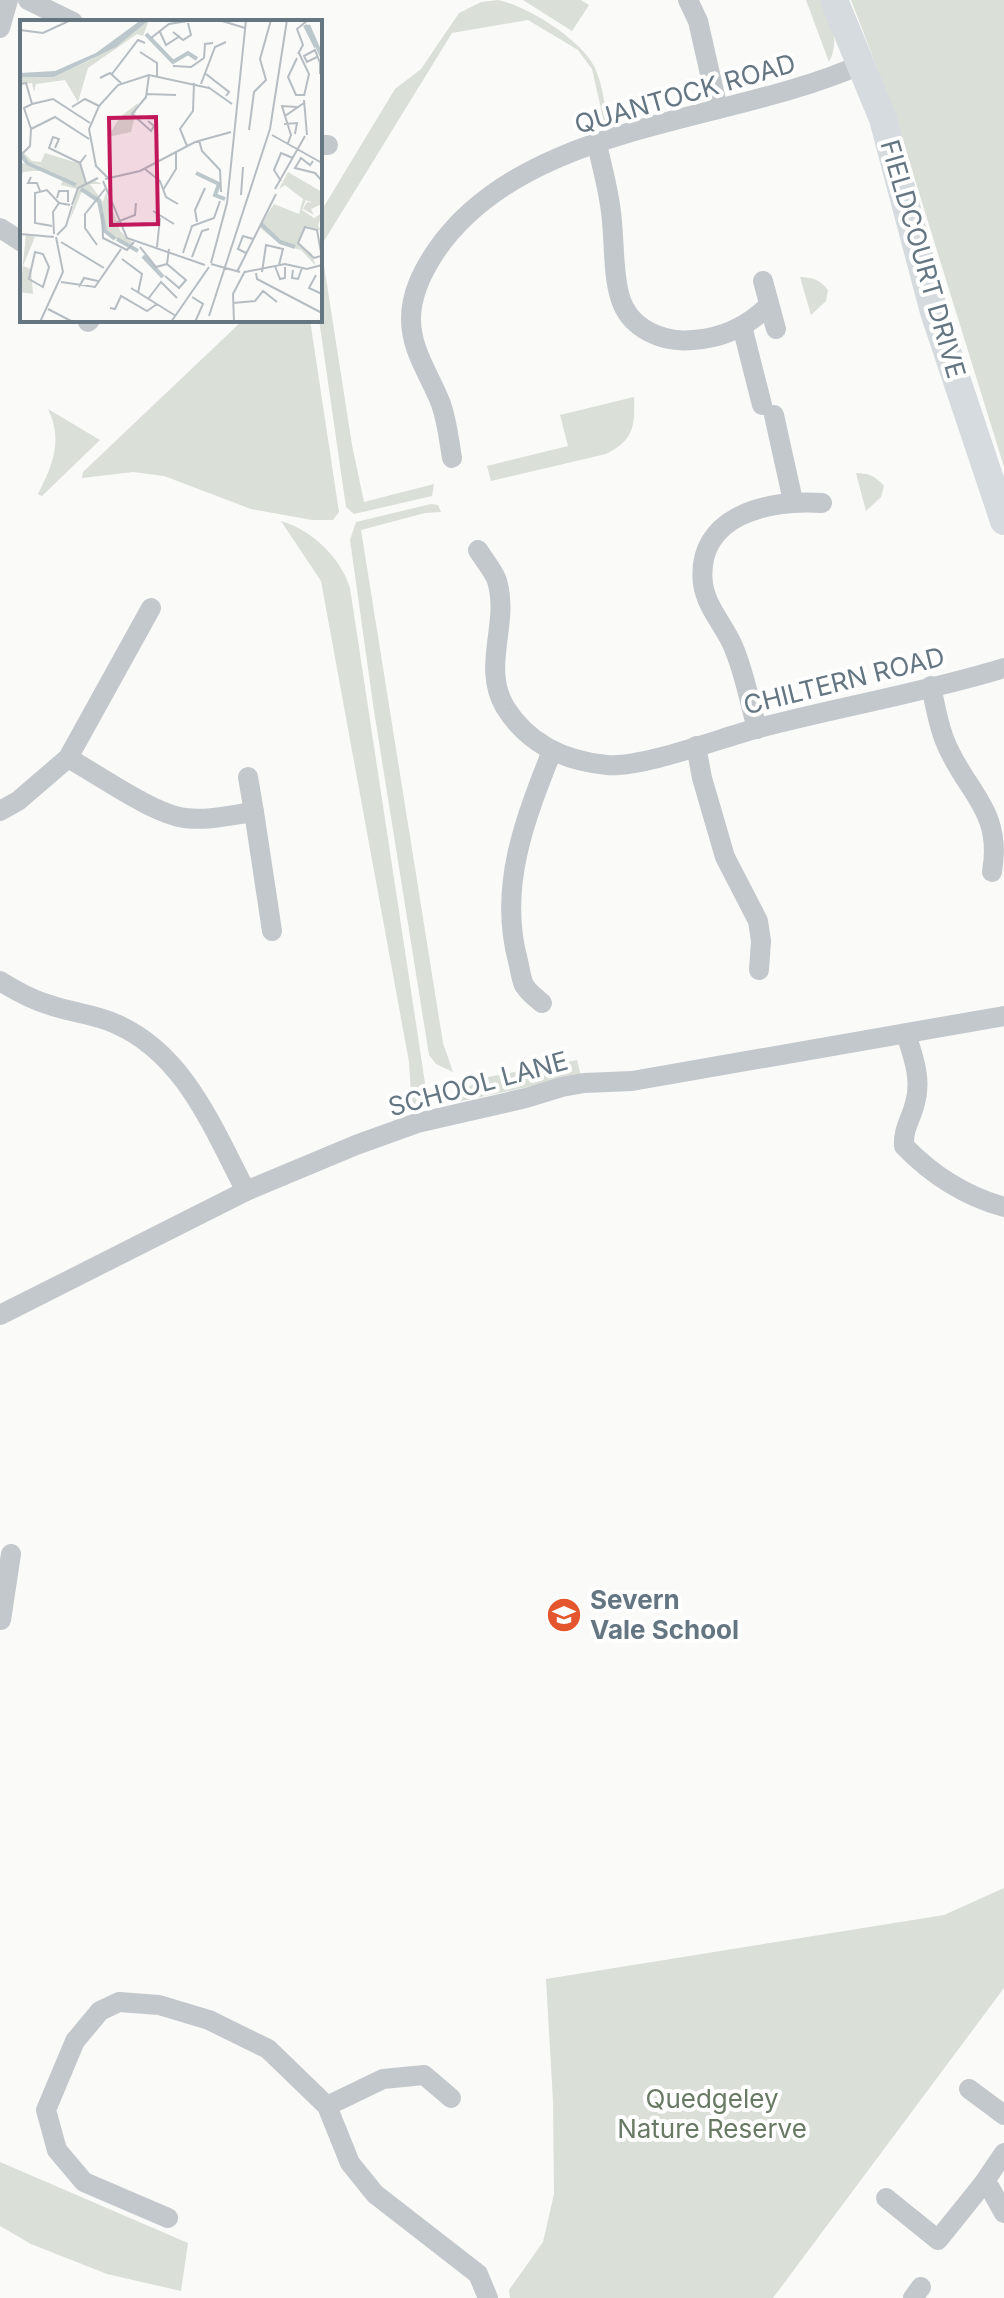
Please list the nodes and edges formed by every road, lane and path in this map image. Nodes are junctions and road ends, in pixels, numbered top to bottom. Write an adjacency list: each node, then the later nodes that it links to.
1 (8, 0): 6 (street)
2 (28, 0): 5 (street)
3 (688, 0): 8 (street)
4 (834, 0): 7 (street, FIELDCOURT DRIVE)
5 (69, 20)
6 (0, 28)
7 (862, 64): 8 (street, QUANTOCK ROAD); 19 (street, FIELDCOURT DRIVE)
8 (718, 109): 9 (street, QUANTOCK ROAD)
9 (597, 145): 14 (street); 16 (street, QUANTOCK ROAD)
10 (0, 228): 11 (street)
11 (20, 241)
12 (763, 281): 13 (street)
13 (769, 305): 14 (street); 15 (street)
14 (742, 326): 17 (street)
15 (776, 329)
16 (452, 458)
17 (793, 501): 18 (street); 24 (street)
18 (822, 503)
19 (1004, 521)
20 (478, 550): 26 (street, CHILTERN ROAD)
21 (151, 608): 27 (street)
22 (1004, 668): 23 (street, CHILTERN ROAD)
23 (931, 686): 24 (street, CHILTERN ROAD); 31 (street)
24 (757, 729): 25 (street, CHILTERN ROAD)
25 (696, 746): 26 (street, CHILTERN ROAD); 33 (street)
26 (552, 751): 35 (street)
27 (68, 758): 29 (street); 30 (street)
28 (248, 777): 30 (street)
29 (0, 811)
30 (254, 812): 32 (street)
31 (992, 872)
32 (272, 931)
33 (759, 970)
34 (0, 981): 38 (street)
35 (542, 1003)
36 (1004, 1016): 37 (street, SCHOOL LANE)
37 (906, 1034): 38 (street, SCHOOL LANE); 39 (street)
38 (246, 1191): 40 (street, SCHOOL LANE)
39 (1004, 1207)
40 (0, 1315)
41 (11, 1554): 42 (street)
42 (2, 1594): 43 (street)
43 (1, 1620)
44 (969, 2089): 47 (street)
45 (451, 2098): 46 (street)
46 (327, 2106): 52 (street); 53 (street)
47 (1004, 2115)
48 (1004, 2153): 49 (street)
49 (986, 2186): 50 (street); 51 (street)
50 (886, 2198)
51 (1004, 2213)
52 (168, 2218)
53 (488, 2298)

